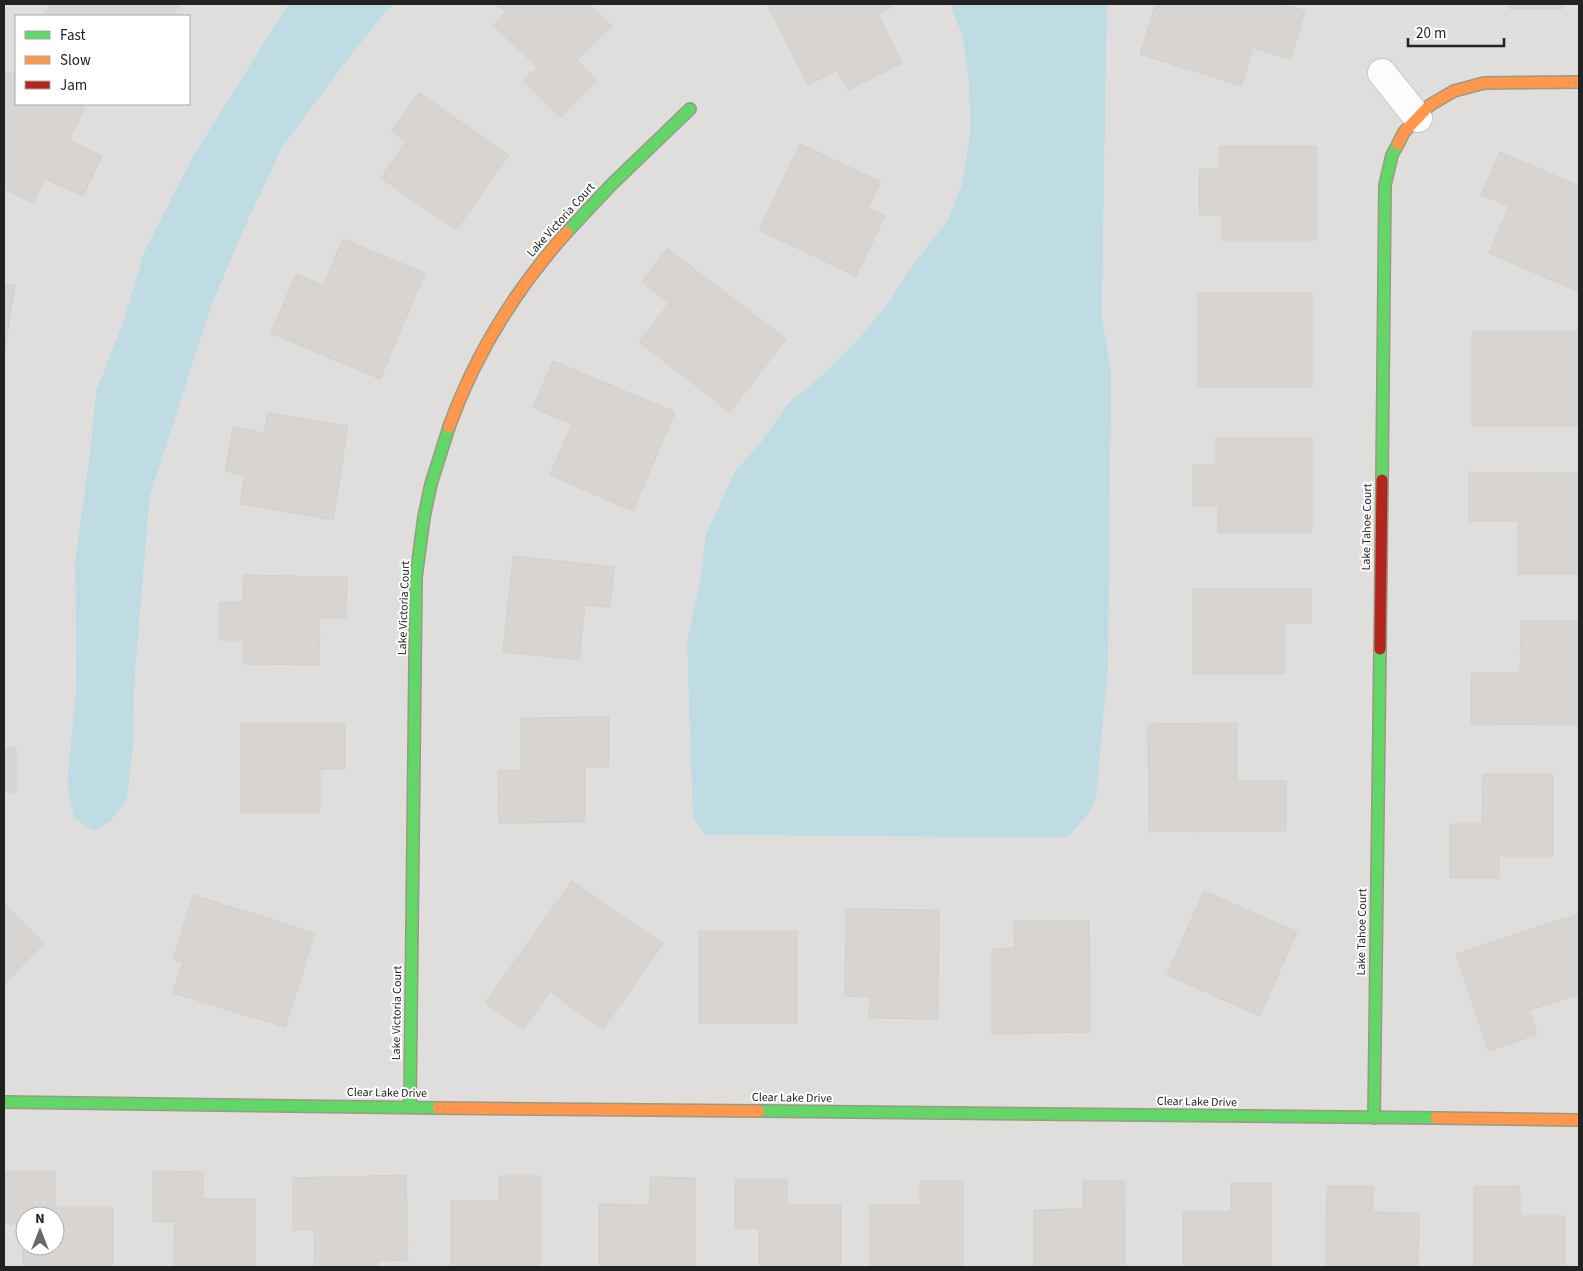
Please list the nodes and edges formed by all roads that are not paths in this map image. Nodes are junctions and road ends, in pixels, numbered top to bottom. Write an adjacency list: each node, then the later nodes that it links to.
1 (1382, 73): 4 (street)
2 (1579, 82): 4 (street, Lake Tahoe Court)
3 (690, 109): 6 (street, Lake Victoria Court)
4 (1418, 118): 7 (street, Lake Tahoe Court)
5 (4, 1102): 6 (street, Clear Lake Drive)
6 (410, 1107): 7 (street, Clear Lake Drive)
7 (1374, 1118): 8 (street, Clear Lake Drive)
8 (1579, 1120)

